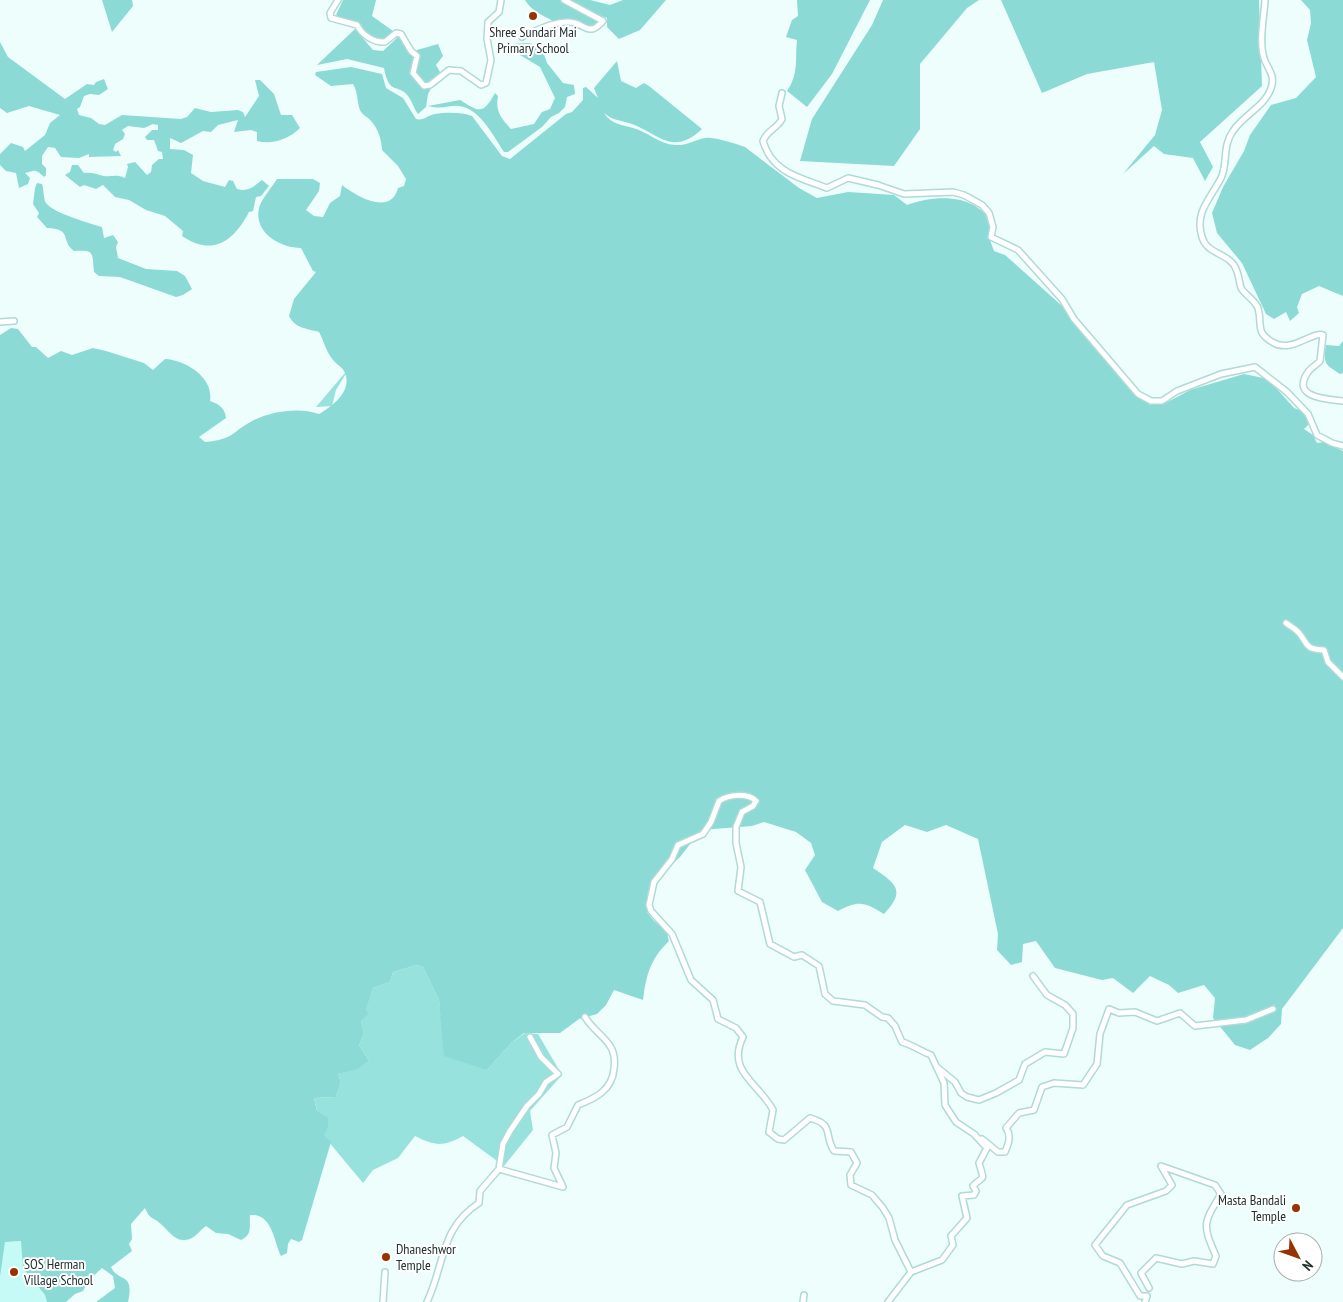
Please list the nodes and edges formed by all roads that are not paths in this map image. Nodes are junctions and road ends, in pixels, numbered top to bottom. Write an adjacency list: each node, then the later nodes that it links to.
1 (338, 0): 2 (street)
2 (502, 0)
3 (564, 0): 5 (street)
4 (1265, 0): 9 (street)
5 (522, 37)
6 (782, 93): 10 (street)
7 (14, 321): 8 (street)
8 (0, 322)
9 (1343, 402)
10 (1343, 446)
11 (1286, 622): 12 (street)
12 (1343, 676)
13 (1033, 976): 17 (street)
14 (1273, 1009): 18 (street)
15 (585, 1017): 19 (street)
16 (530, 1037): 19 (street)
17 (938, 1068): 18 (street); 21 (street)
18 (974, 1134): 21 (street)
19 (499, 1169): 25 (street)
20 (385, 1272): 24 (street)
21 (911, 1272): 27 (street)
22 (1150, 1288): 28 (street)
23 (804, 1294): 26 (street)
24 (383, 1302)
25 (427, 1302)
26 (803, 1302)
27 (888, 1302)
28 (1145, 1302)

